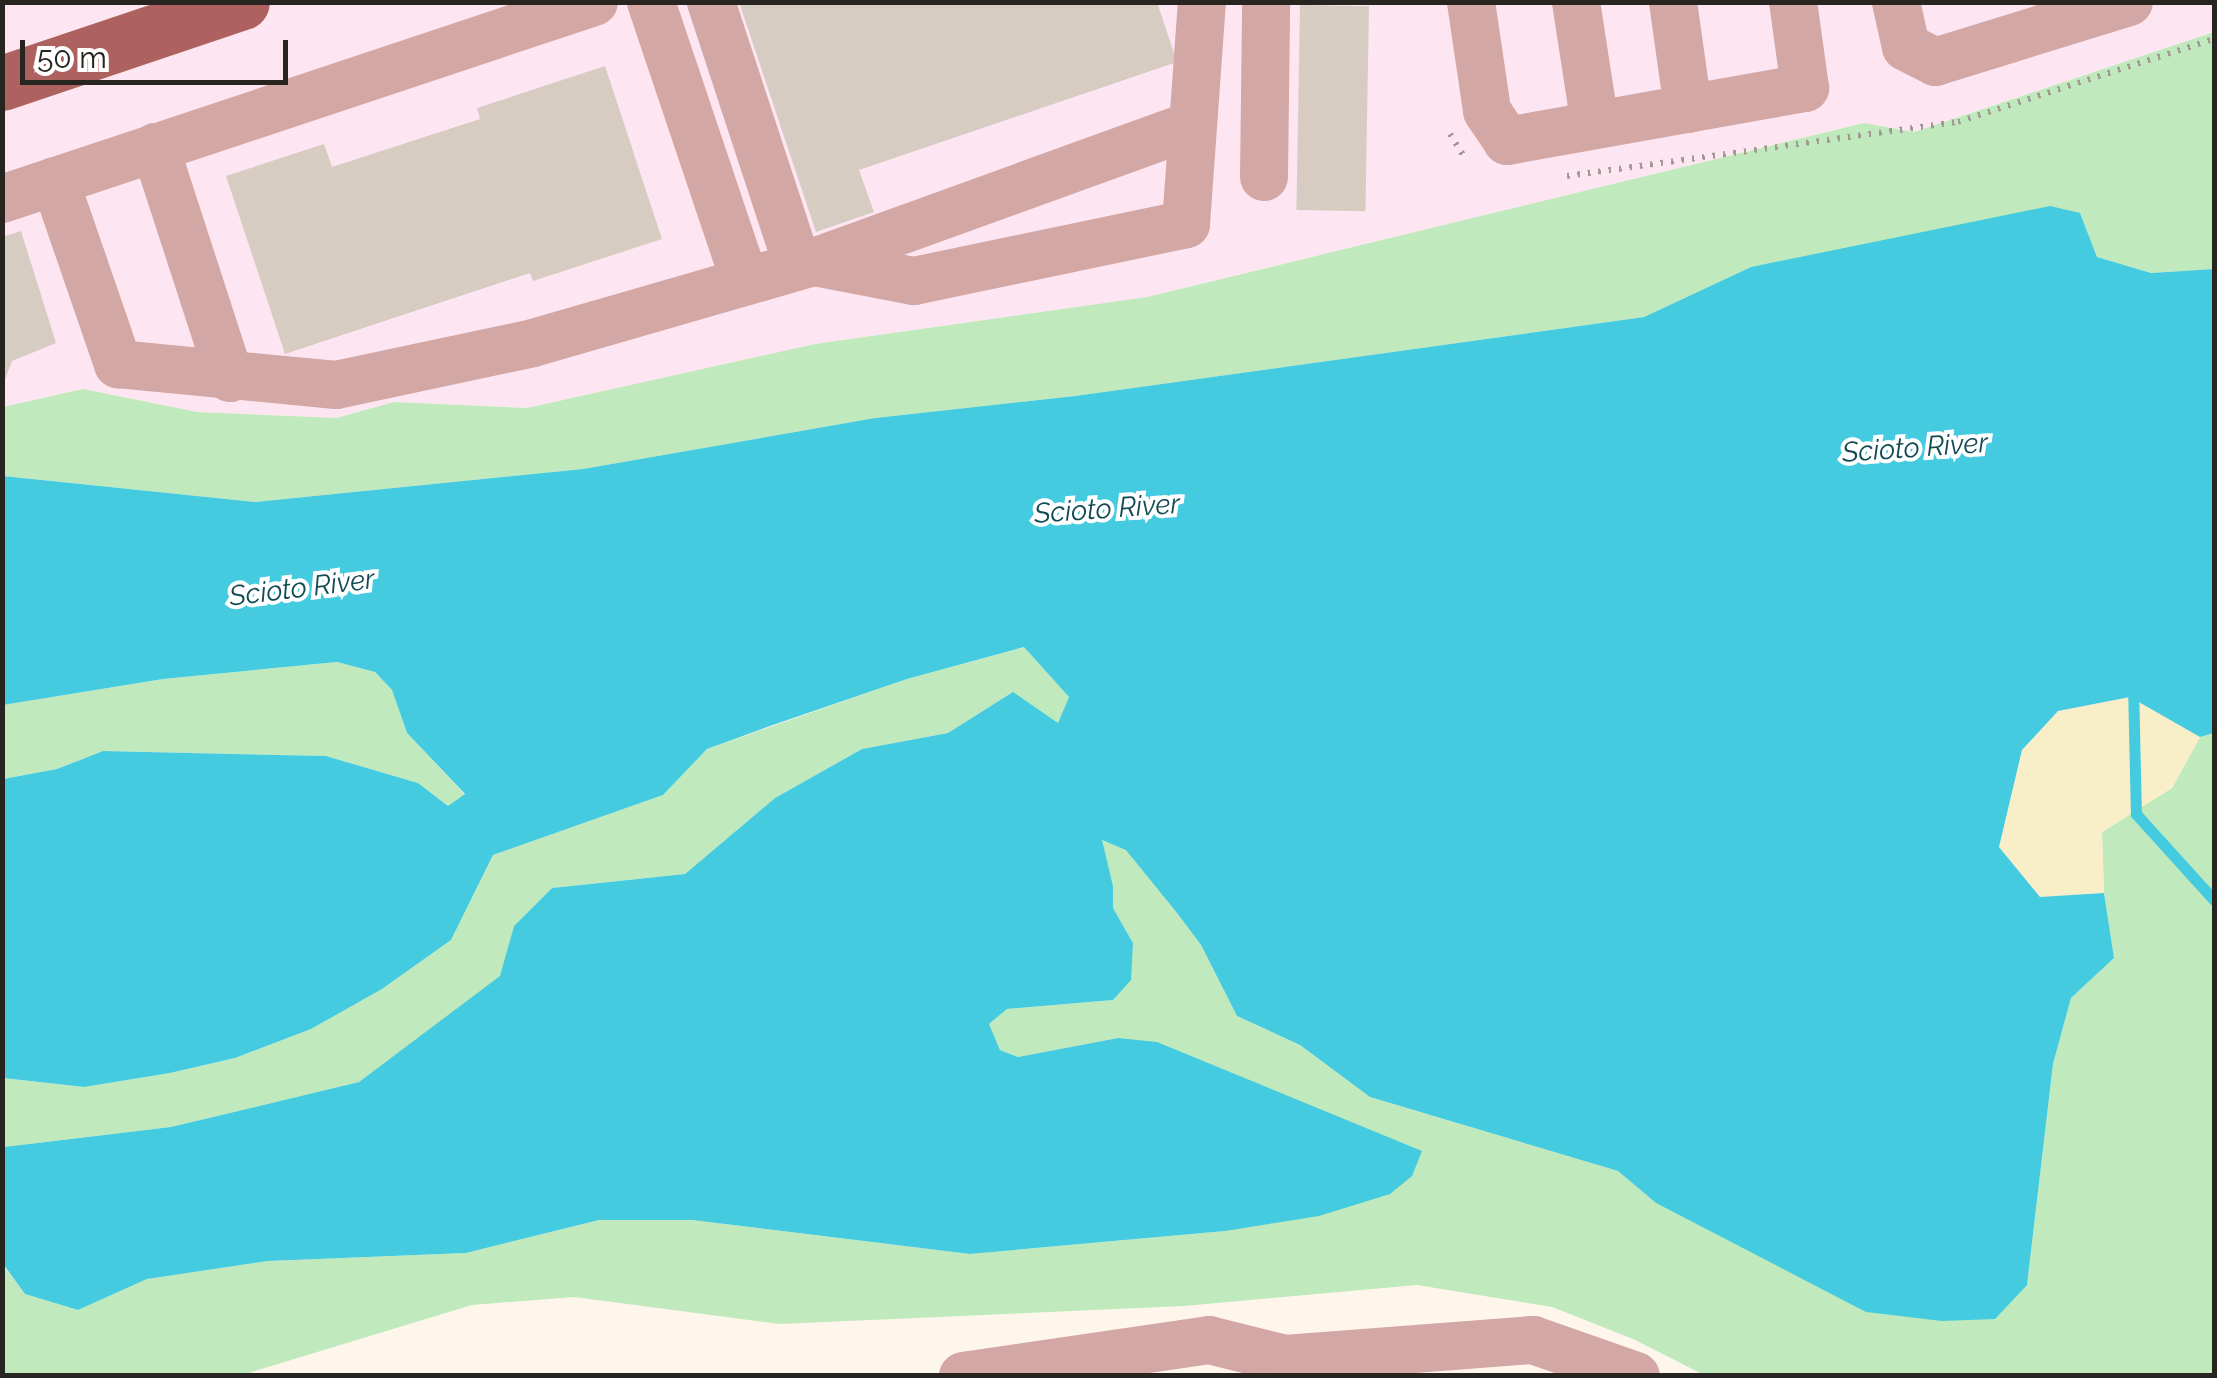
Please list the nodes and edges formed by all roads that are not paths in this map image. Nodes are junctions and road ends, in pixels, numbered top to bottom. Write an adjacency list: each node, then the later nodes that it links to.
1 (242, 2): 14 (main road)
2 (594, 2): 13 (street)
3 (651, 2): 23 (street)
4 (711, 2): 22 (street)
5 (1202, 2): 16 (street)
6 (1266, 2): 19 (street)
7 (1471, 2): 17 (street)
8 (1576, 2): 17 (street)
9 (1673, 2): 15 (street)
10 (1792, 2): 15 (street)
11 (1896, 2): 12 (street)
12 (2130, 2)
13 (542, 11): 18 (street)
14 (2, 83)
15 (1688, 109): 17 (street)
16 (1193, 125): 22 (street); 22 (street)
17 (1595, 126)
18 (155, 148): 20 (street); 24 (street)
19 (1264, 177)
20 (54, 181): 21 (street); 24 (street)
21 (2, 199)
22 (806, 264): 23 (street)
23 (745, 282): 24 (street)
24 (230, 378)
25 (1213, 1358): 26 (street); 28 (street)
26 (1533, 1358): 27 (street)
27 (1622, 1372)
28 (963, 1376)

